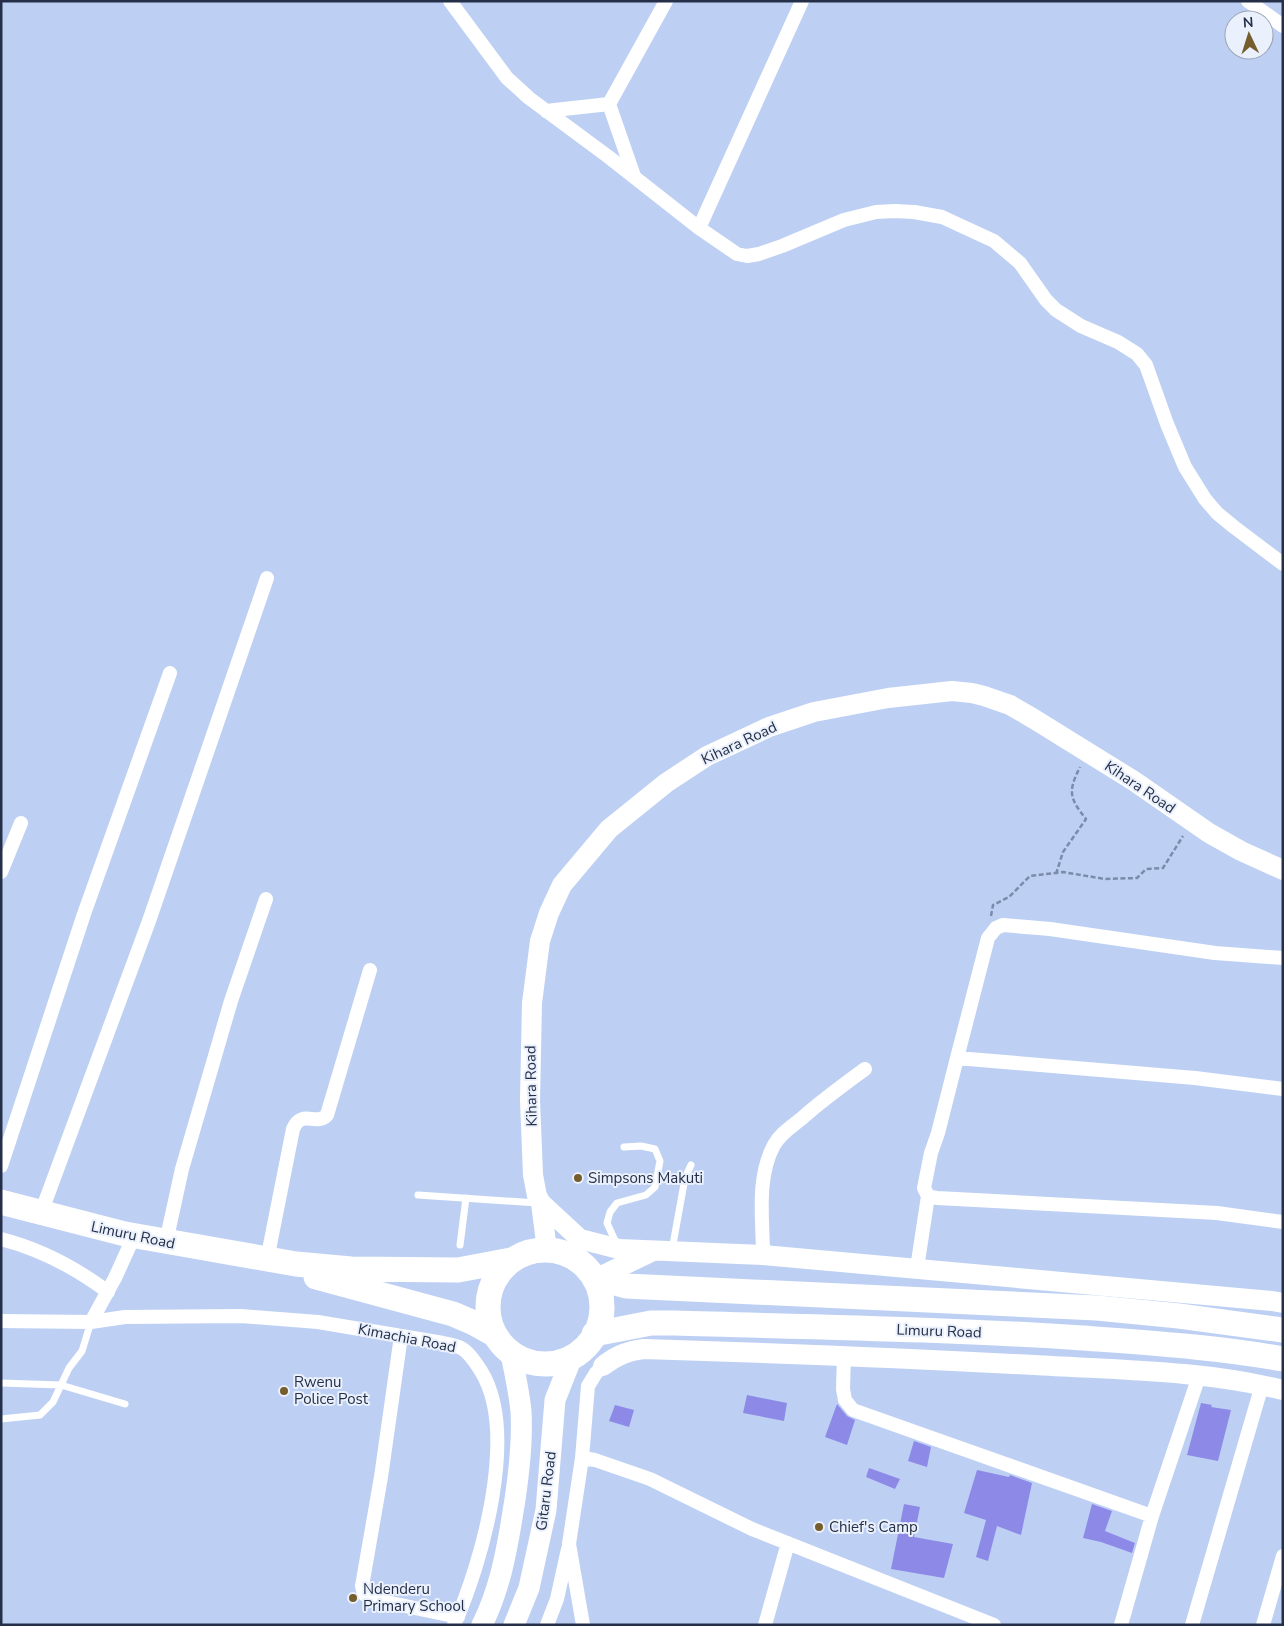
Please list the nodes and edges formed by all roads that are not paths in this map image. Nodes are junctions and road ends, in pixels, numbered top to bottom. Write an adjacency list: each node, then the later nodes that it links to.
1 (450, 1): 7 (street)
2 (666, 1): 6 (street)
3 (802, 1): 9 (street)
4 (1248, 1): 5 (street)
5 (1283, 26)
6 (609, 104): 7 (street); 8 (street)
7 (546, 111): 8 (street)
8 (634, 177): 9 (street)
9 (698, 228): 10 (street)
10 (1283, 564)
11 (267, 578): 30 (street)
12 (170, 673): 24 (street)
13 (21, 823): 15 (street)
14 (1283, 870): 29 (street, Kihara Road)
15 (1, 872)
16 (266, 899): 34 (street)
17 (1283, 958): 19 (street)
18 (370, 970): 40 (street)
19 (957, 1058): 21 (street); 26 (street)
20 (864, 1069): 39 (street)
21 (1283, 1089)
22 (624, 1147): 37 (lane)
23 (691, 1165): 38 (lane)
24 (1, 1166)
25 (418, 1195): 27 (lane)
26 (928, 1196): 31 (street); 42 (street)
27 (466, 1198): 29 (lane); 35 (lane)
28 (1, 1202): 30 (highway, Limuru Road)
29 (541, 1203): 36 (street, Kihara Road); 37 (street)
30 (41, 1213): 32 (highway, Limuru Road)
31 (1283, 1222)
32 (134, 1236): 34 (highway, Limuru Road); 44 (street)
33 (1, 1239): 44 (street)
34 (166, 1242): 40 (highway, Limuru Road)
35 (460, 1245)
36 (547, 1250): 41 (highway); 43 (highway)
37 (620, 1250): 38 (street)
38 (663, 1252): 39 (street); 43 (street)
39 (763, 1255): 42 (street)
40 (267, 1260): 41 (highway, Limuru Road); 49 (highway, Limuru Road)
41 (511, 1260): 49 (highway)
42 (917, 1268): 45 (street)
43 (597, 1278): 48 (highway, Limuru Road); 50 (highway)
44 (108, 1292): 47 (street)
45 (1283, 1303)
46 (1, 1321): 47 (street, Kimachia Road)
47 (91, 1322): 51 (street, Kimachia Road); 59 (lane)
48 (1283, 1330)
49 (492, 1333): 52 (highway)
50 (594, 1334): 54 (highway); 55 (highway, Limuru Road)
51 (401, 1336): 69 (street, Kimachia Road); 69 (street)
52 (511, 1354): 54 (highway); 70 (main road)
53 (844, 1355): 56 (street); 57 (street); 65 (street)
54 (572, 1357): 71 (main road, Gitaru Road)
55 (1283, 1359)
56 (603, 1366): 64 (street)
57 (1199, 1376): 60 (street); 65 (street)
58 (1, 1383): 59 (lane)
59 (61, 1385): 62 (lane); 63 (lane)
60 (1262, 1385): 61 (street); 77 (street)
61 (1283, 1390)
62 (125, 1404)
63 (1, 1419)
64 (582, 1458): 66 (street); 67 (street)
65 (1152, 1516): 76 (street)
66 (788, 1543): 74 (street); 75 (street)
67 (569, 1544): 72 (street); 73 (street)
68 (1283, 1556): 78 (street)
69 (456, 1621)
70 (482, 1625)
71 (514, 1625)
72 (547, 1625)
73 (583, 1625)
74 (765, 1625)
75 (994, 1625)
76 (1121, 1625)
77 (1192, 1625)
78 (1263, 1625)

